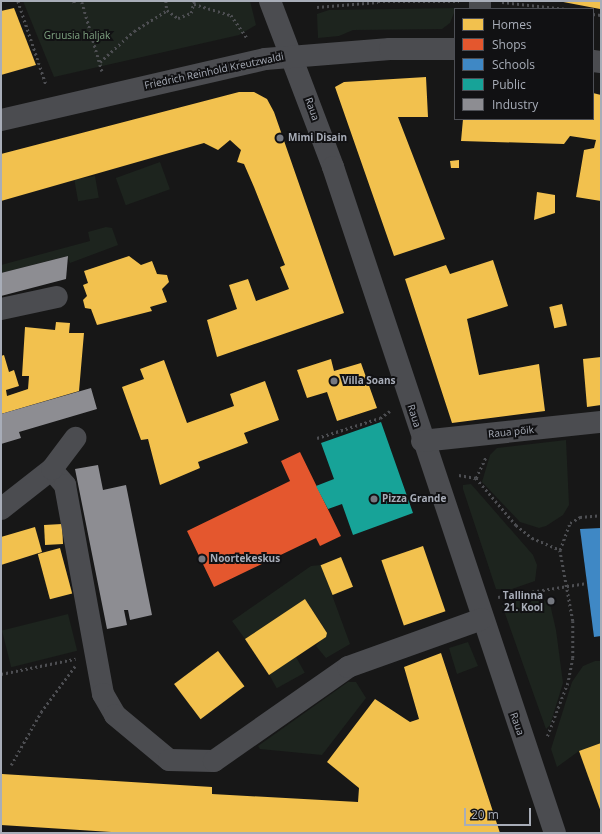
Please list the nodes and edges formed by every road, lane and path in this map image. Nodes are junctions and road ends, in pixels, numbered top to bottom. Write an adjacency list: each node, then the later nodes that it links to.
1 (18, 1): 17 (path)
2 (74, 1): 8 (path)
3 (166, 1): 11 (path)
4 (270, 1): 14 (street, Raua)
5 (82, 2): 15 (path)
6 (194, 3): 11 (path); 12 (path)
7 (480, 4): 9 (path); 10 (path)
8 (75, 5)
9 (317, 7)
10 (550, 8)
11 (167, 10): 15 (path)
12 (248, 38)
13 (454, 49): 14 (street, Friedrich Reinhold Kreutzwaldi)
14 (291, 55): 18 (street, Friedrich Reinhold Kreutzwaldi); 25 (street, Raua)
15 (100, 62): 16 (path)
16 (102, 71)
17 (46, 84)
18 (1, 120)
19 (57, 297): 20 (street)
20 (1, 308)
21 (392, 409): 24 (path)
22 (601, 422): 25 (street, Raua põik)
23 (75, 438): 28 (street)
24 (317, 438)
25 (422, 441): 34 (street, Raua)
26 (455, 476): 30 (path)
27 (58, 477): 34 (street)
28 (1, 509)
29 (601, 515): 30 (path)
30 (560, 550): 32 (path)
31 (587, 583): 32 (path)
32 (566, 585): 33 (path); 36 (path)
33 (496, 598)
34 (482, 619): 38 (street, Raua)
35 (1, 674): 37 (path)
36 (544, 739)
37 (12, 765)
38 (555, 833)

